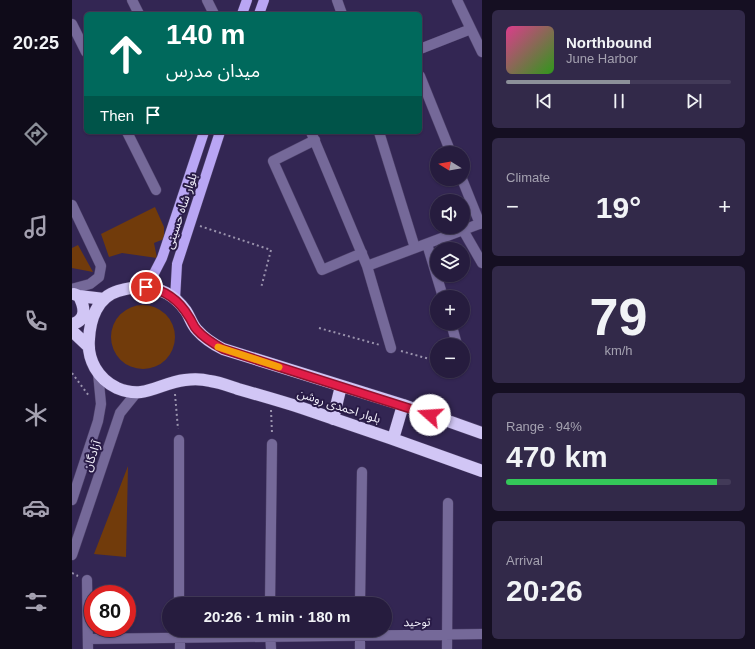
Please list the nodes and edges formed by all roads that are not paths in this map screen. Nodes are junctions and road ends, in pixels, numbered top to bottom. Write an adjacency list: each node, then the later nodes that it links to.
1 (132, 0): 7 (street)
2 (207, 0): 8 (street)
3 (247, 0): 9 (main road)
4 (264, 0): 10 (main road)
5 (337, 0): 11 (street)
6 (457, 0): 13 (street)
7 (138, 12)
8 (213, 12)
9 (243, 12)
10 (260, 12)
11 (341, 12)
12 (72, 24): 14 (street)
13 (471, 29): 15 (street); 16 (street)
14 (84, 48)
15 (422, 48)
16 (482, 52)
17 (422, 81): 23 (street)
18 (128, 134): 25 (street)
19 (203, 134): 36 (main road, بلوار شاه حسینی)
20 (219, 134): 40 (main road, بلوار شاه حسینی)
21 (380, 134): 32 (street)
22 (313, 136): 33 (street); 33 (street)
23 (448, 146)
24 (465, 186): 27 (street)
25 (156, 190)
26 (72, 205): 38 (street)
27 (481, 223): 28 (street)
28 (470, 227)
29 (453, 234): 31 (street)
30 (465, 234): 34 (street)
31 (427, 244): 32 (street); 37 (street)
32 (415, 248): 35 (street)
33 (362, 253): 35 (street)
34 (482, 263)
35 (367, 266): 44 (street)
36 (146, 287): 39 (highway); 40 (highway)
37 (441, 290)
38 (74, 293): 39 (highway); 41 (highway)
39 (104, 299): 43 (highway)
40 (175, 299): 46 (highway, بلوار احمدی روشن)
41 (72, 324)
42 (72, 331): 43 (highway)
43 (88, 346): 45 (highway)
44 (391, 348)
45 (98, 373): 47 (highway); 56 (street, آزادگان)
46 (341, 386): 48 (highway, بلوار احمدی روشن); 49 (highway)
47 (136, 392): 49 (highway, بلوار احمدی روشن); 58 (street, آزادگان)
48 (404, 405): 50 (highway, بلوار احمدی روشن); 51 (highway)
49 (333, 419): 51 (highway, بلوار احمدی روشن)
50 (482, 433)
51 (393, 439): 54 (highway, بلوار احمدی روشن)
52 (179, 440): 60 (street)
53 (272, 444): 61 (street)
54 (482, 471)
55 (362, 472): 62 (street)
56 (72, 497)
57 (448, 503): 65 (street)
58 (72, 555)
59 (87, 580): 70 (street)
60 (180, 597)
61 (270, 597)
62 (360, 597)
63 (392, 634): 65 (street, توحید)
64 (482, 634): 65 (street, توحید)
65 (447, 635): 74 (street)
66 (162, 636): 70 (street, توحید)
67 (180, 637): 71 (street)
68 (270, 637): 72 (street)
69 (360, 637): 73 (street)
70 (88, 644)
71 (180, 649)
72 (271, 649)
73 (360, 649)
74 (447, 649)

